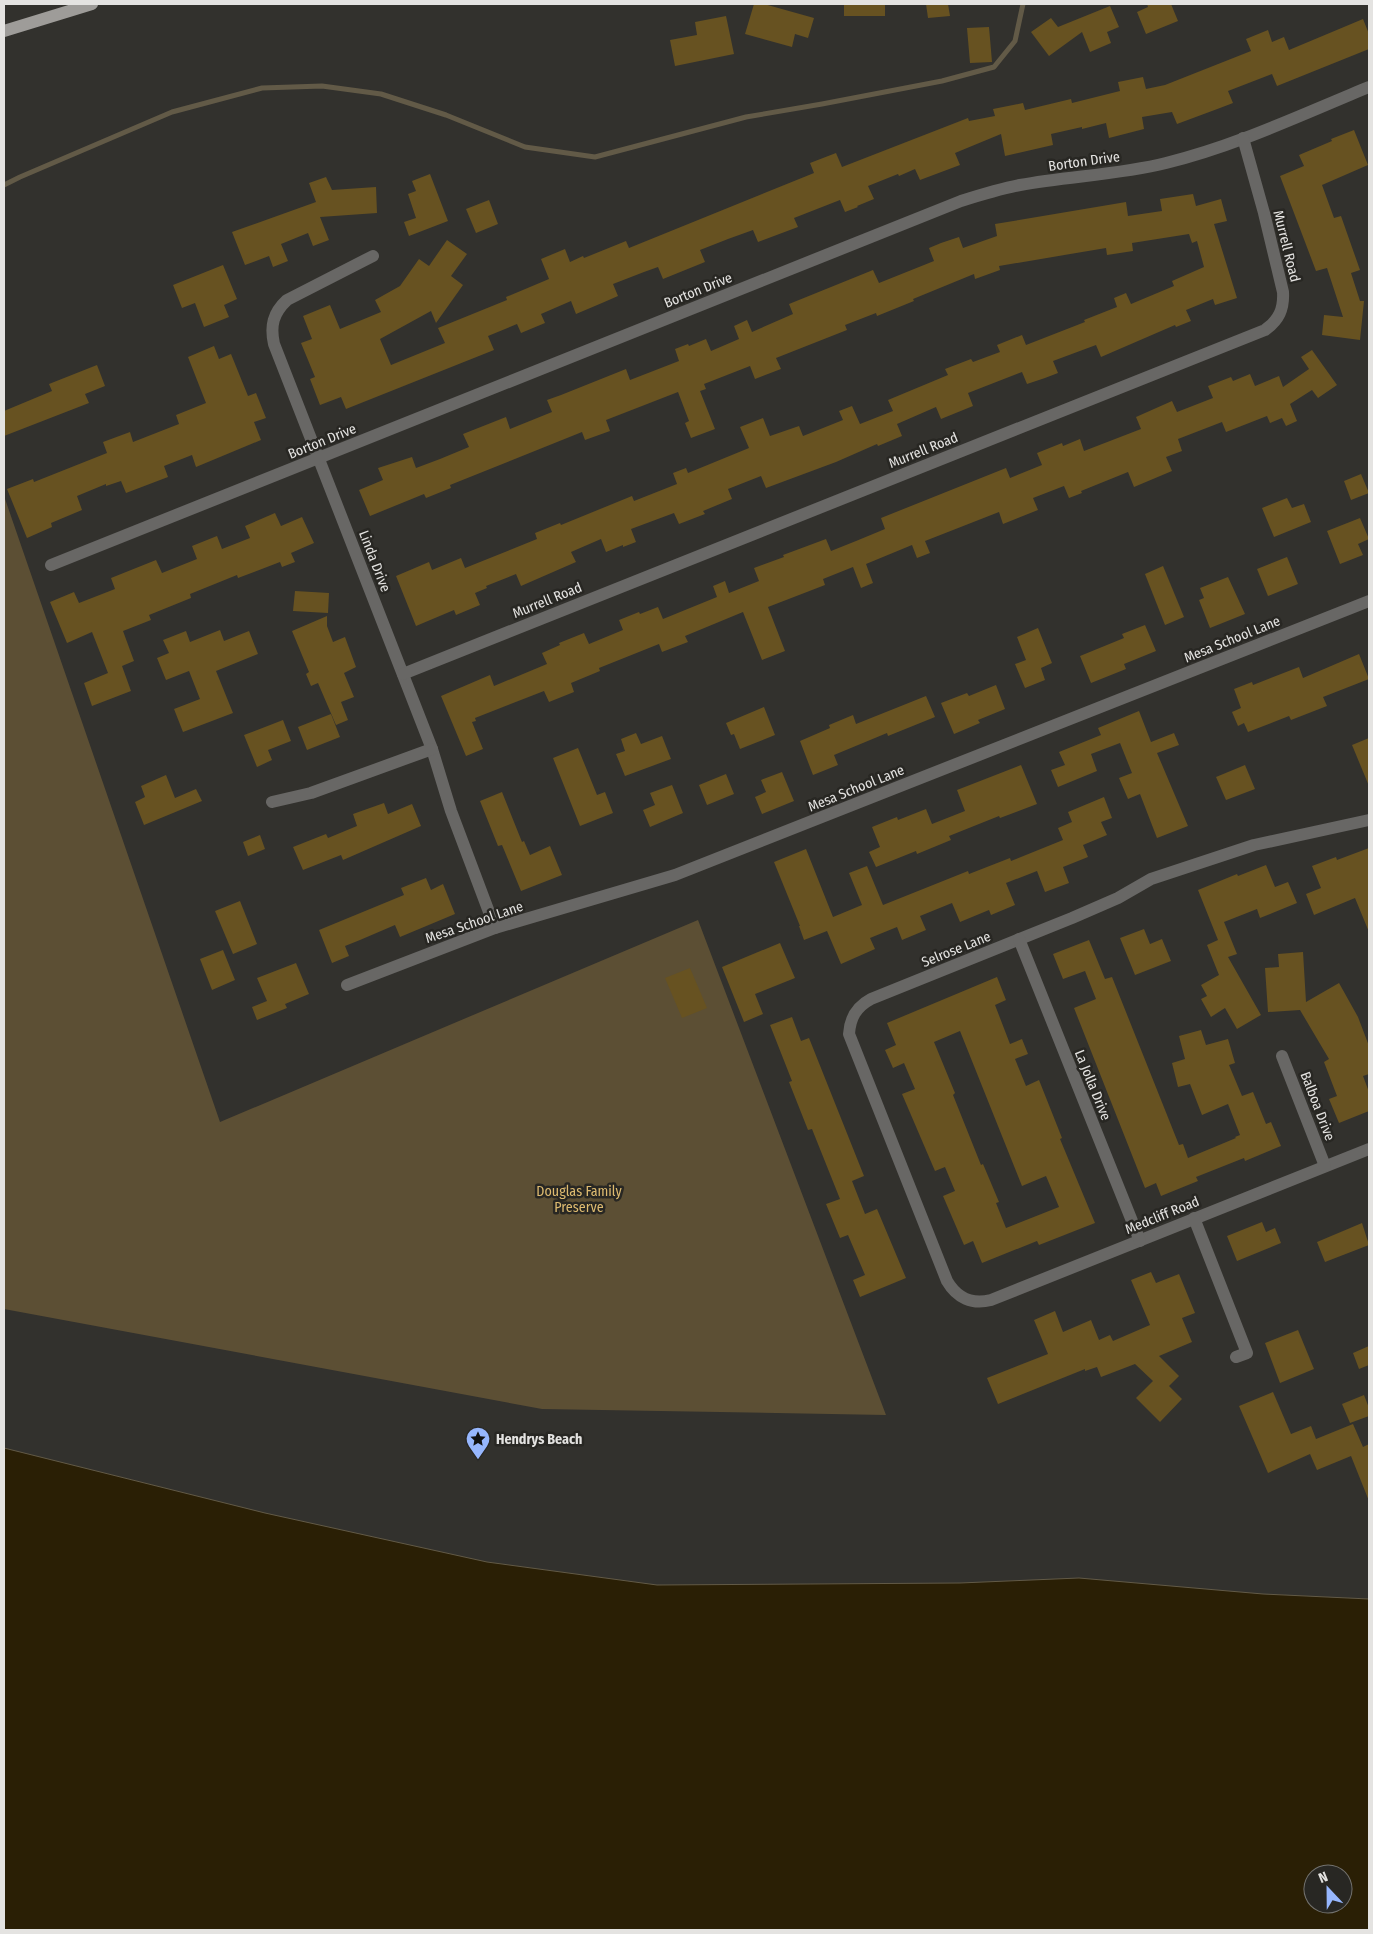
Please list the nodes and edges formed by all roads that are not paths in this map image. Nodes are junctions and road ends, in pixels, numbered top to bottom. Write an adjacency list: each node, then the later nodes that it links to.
1 (92, 4): 2 (main road)
2 (4, 31)
3 (1369, 87): 4 (street, Borton Drive)
4 (1243, 138): 6 (street, Borton Drive); 9 (street, Murrell Road)
5 (373, 256): 6 (street, Linda Drive)
6 (319, 458): 7 (street, Borton Drive); 9 (street, Linda Drive)
7 (50, 565)
8 (1369, 601): 13 (street, Mesa School Lane)
9 (403, 674): 10 (street, Linda Drive)
10 (432, 749): 11 (street); 13 (street, Linda Drive)
11 (272, 802)
12 (1369, 820): 14 (street, Selrose Lane)
13 (495, 928): 15 (street, Mesa School Lane)
14 (1019, 940): 20 (street, La Jolla Drive); 21 (street, Selrose Lane)
15 (347, 985)
16 (1282, 1056): 18 (street, Balboa Drive)
17 (1369, 1149): 18 (street, Medcliff Road)
18 (1325, 1166): 19 (street, Medcliff Road)
19 (1194, 1218): 20 (street, Medcliff Road); 22 (street)
20 (1140, 1241): 21 (street, Medcliff Road)
21 (966, 1300)
22 (1236, 1357)

